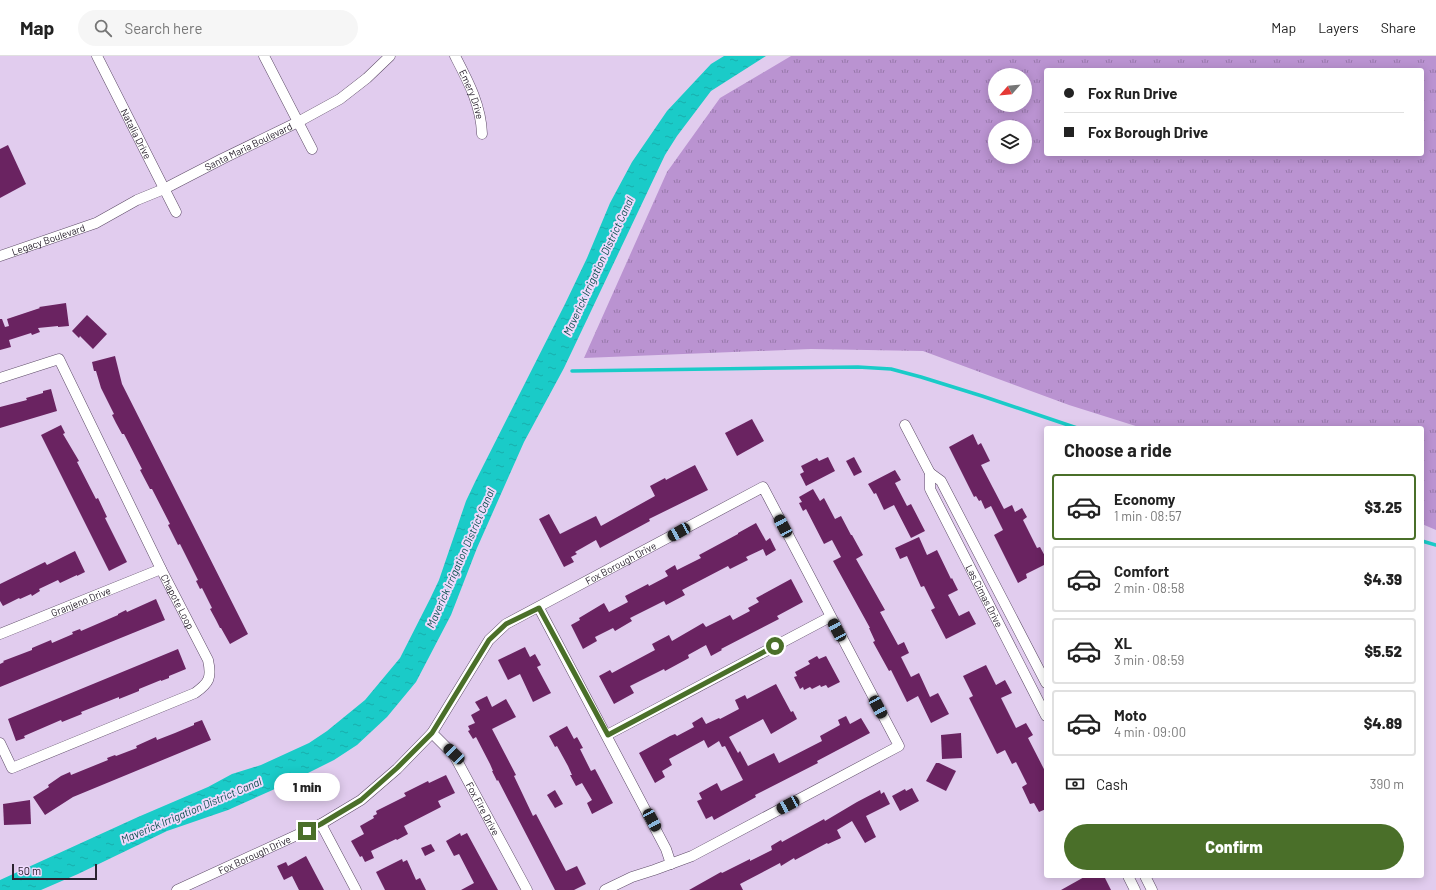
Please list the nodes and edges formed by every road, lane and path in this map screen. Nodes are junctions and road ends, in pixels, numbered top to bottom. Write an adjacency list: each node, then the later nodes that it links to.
1 (96, 56): 8 (street, Natalia Drive)
2 (264, 56): 5 (street)
3 (390, 56): 5 (street, Santa Maria Boulevard)
4 (455, 56): 6 (street, Emery Drive)
5 (298, 122): 7 (street); 8 (street, Santa Maria Boulevard)
6 (482, 134)
7 (312, 149)
8 (164, 189): 9 (street, Natalia Drive); 10 (street, Santa Maria Boulevard)
9 (176, 212)
10 (96, 223): 11 (street, Legacy Boulevard)
11 (0, 256)
12 (0, 378): 17 (street, Chapote Loop)
13 (905, 425): 14 (street, Las Cimas Drive)
14 (930, 474): 15 (street, Las Cimas Drive); 16 (street, Las Cimas Drive)
15 (970, 536): 16 (street); 18 (street, Las Cimas Drive)
16 (957, 543): 19 (street, Las Cimas Drive)
17 (162, 569): 22 (street, Granjeno Drive); 29 (street, Chapote Loop)
18 (998, 590): 19 (street); 23 (street, Las Cimas Drive)
19 (985, 597): 24 (street, Las Cimas Drive)
20 (539, 608): 21 (street, Fox Borough Drive); 27 (street, Fox Borough Drive); 28 (street)
21 (830, 616): 28 (street); 31 (street, Fox Borough Drive)
22 (0, 634)
23 (1024, 640): 24 (street); 25 (street, Las Cimas Drive)
24 (1011, 647): 26 (street, Las Cimas Drive)
25 (1044, 679)
26 (1042, 698)
27 (432, 733): 30 (street, Fox Borough Drive); 36 (street, Fox Fire Drive)
28 (608, 735): 31 (street)
29 (0, 743)
30 (321, 824): 34 (street, Fox Borough Drive); 35 (street)
31 (671, 864): 37 (street, Fox Borough Drive)
32 (1129, 878): 38 (street)
33 (1146, 878): 39 (street)
34 (177, 890)
35 (356, 890)
36 (527, 890)
37 (605, 890)
38 (1135, 890)
39 (1152, 890)

